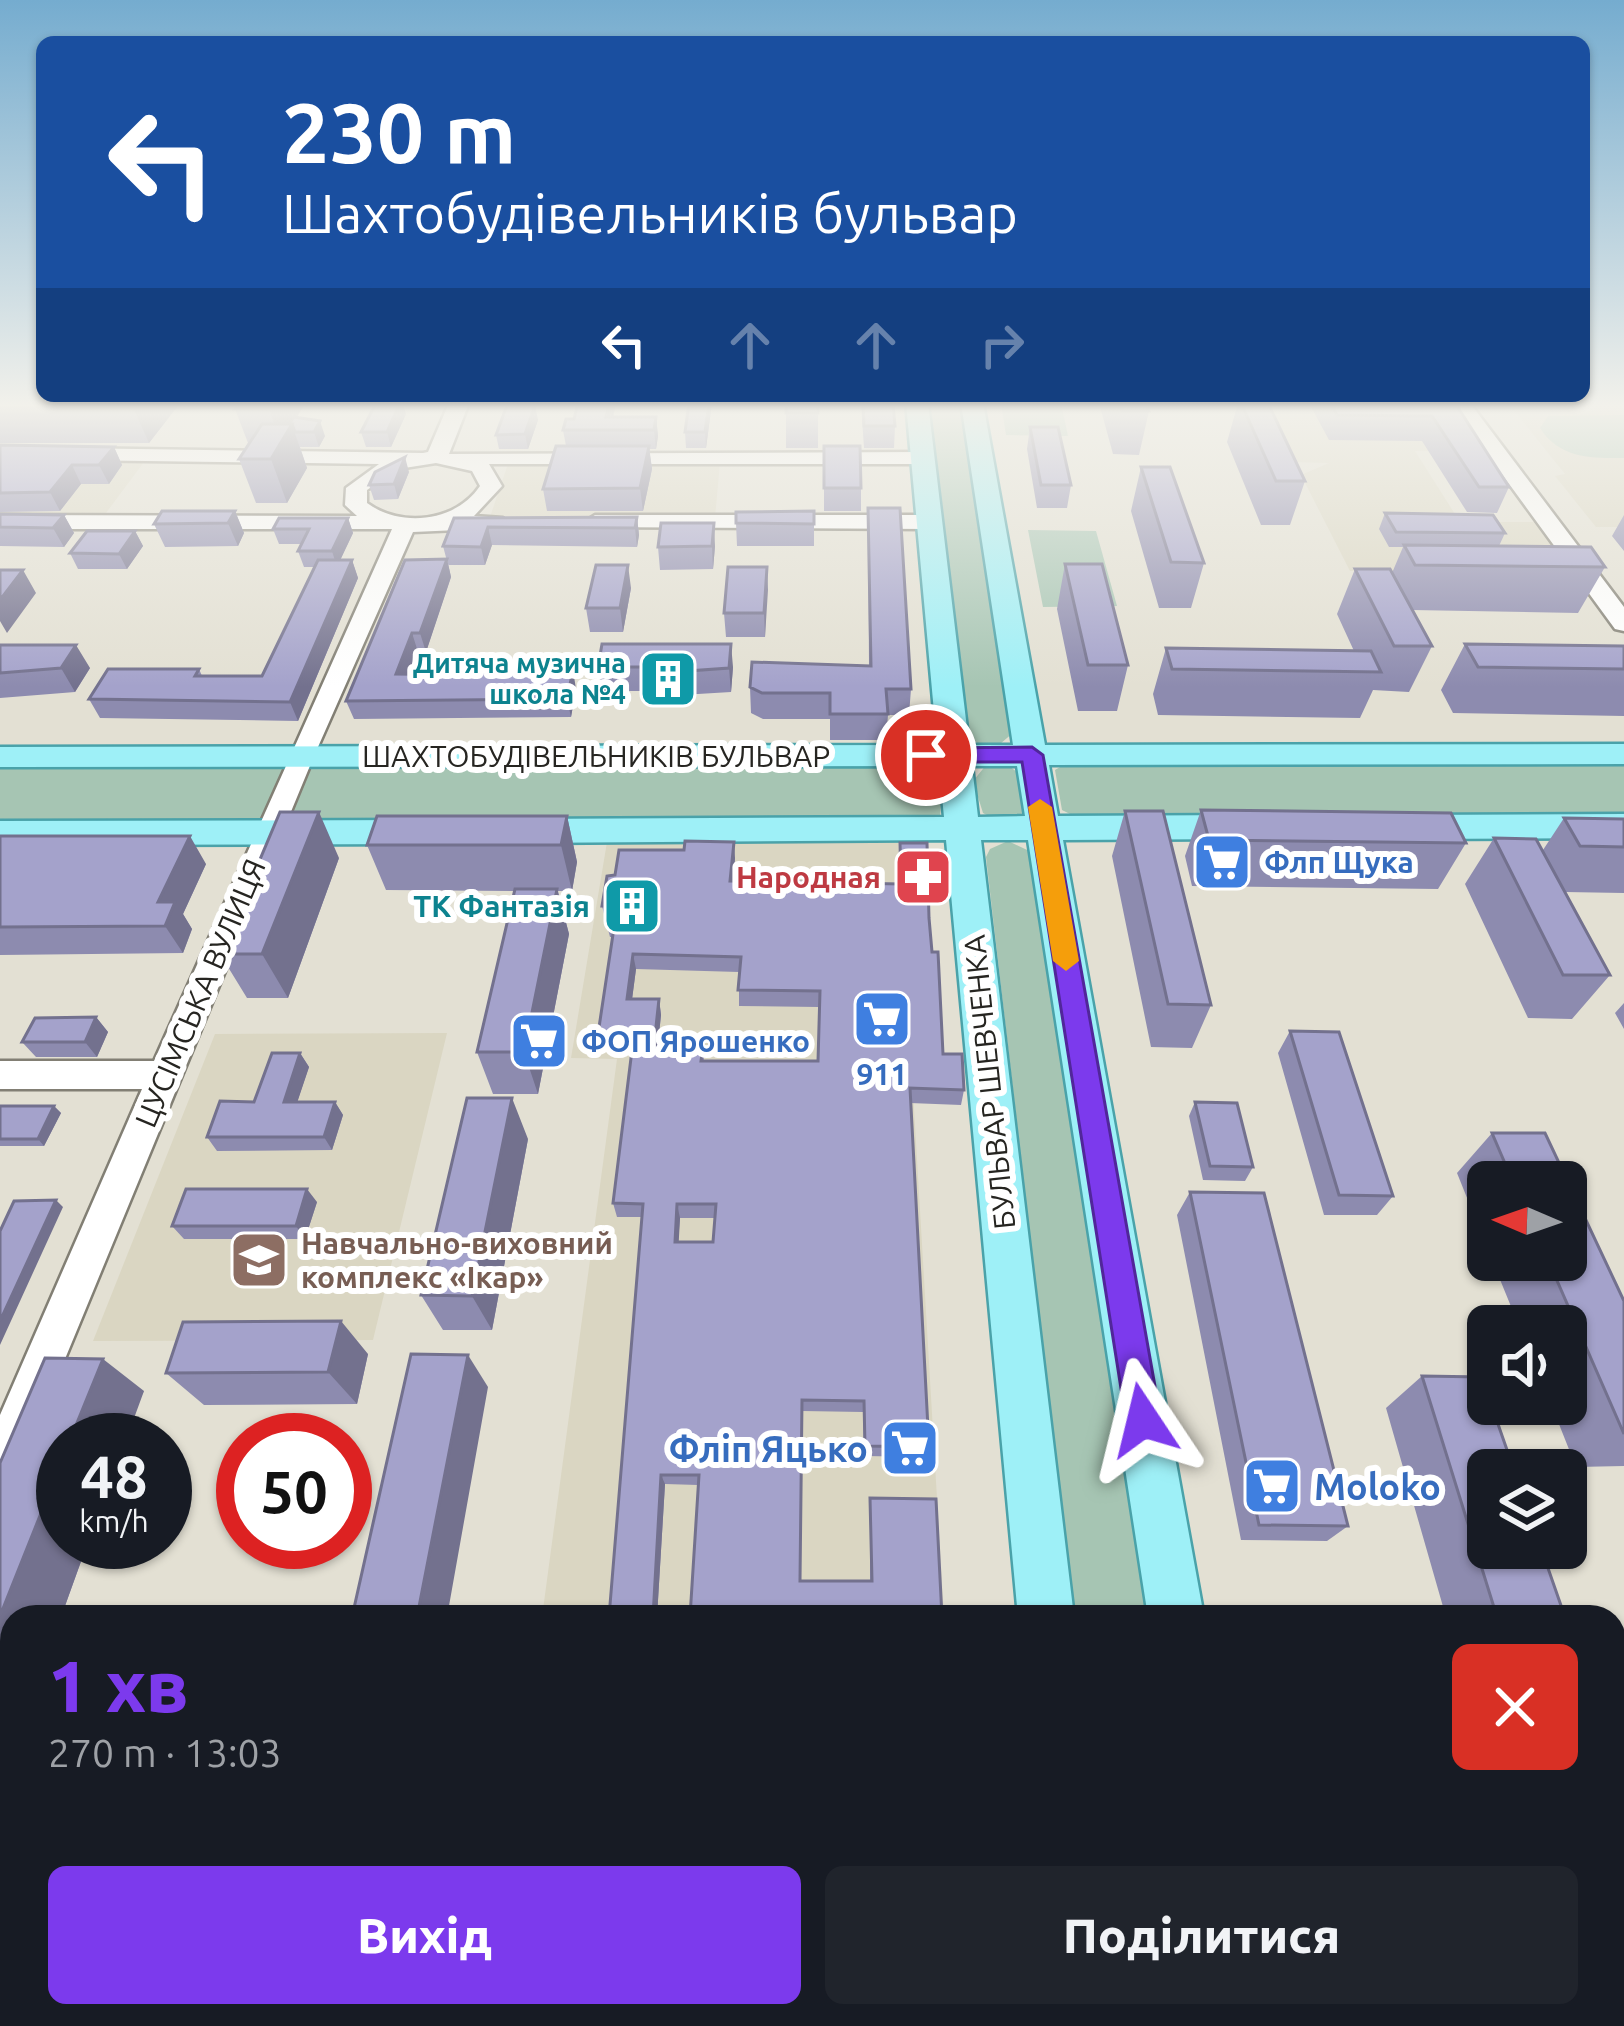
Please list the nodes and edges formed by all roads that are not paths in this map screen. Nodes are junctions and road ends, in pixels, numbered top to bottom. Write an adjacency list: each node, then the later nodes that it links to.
1 (358, 498): 9 (street)
2 (483, 498): 9 (street)
3 (926, 498): 8 (main road, БУЛЬВАР ШЕВЧЕНКА)
4 (988, 498): 14 (main road)
5 (1530, 498): 11 (street)
6 (0, 522): 9 (street)
7 (575, 522): 8 (street)
8 (929, 522): 13 (main road, БУЛЬВАР ШЕВЧЕНКА)
9 (405, 523): 10 (street); 15 (street, ЦУСІМСЬКА ВУЛИЦЯ)
10 (509, 523)
11 (1624, 624)
12 (1624, 754): 14 (main road, ШАХТОБУДІВЕЛЬНИКІВ БУЛЬВАР)
13 (953, 755): 14 (main road, ШАХТОБУДІВЕЛЬНИКІВ БУЛЬВАР); 15 (main road, ШАХТОБУДІВЕЛЬНИКІВ БУЛЬВАР); 21 (main road, БУЛЬВАР ШЕВЧЕНКА)
14 (1032, 755): 20 (main road)
15 (300, 756): 16 (main road, ШАХТОБУДІВЕЛЬНИКІВ БУЛЬВАР); 23 (street, ЦУСІМСЬКА ВУЛИЦЯ)
16 (0, 757)
17 (1624, 826): 19 (main road)
18 (1270, 827): 20 (main road)
19 (1364, 827)
20 (1043, 829): 21 (main road); 28 (main road)
21 (962, 830): 23 (main road); 27 (main road, БУЛЬВАР ШЕВЧЕНКА)
22 (0, 833): 23 (main road)
23 (268, 833): 24 (street, ЦУСІМСЬКА ВУЛИЦЯ)
24 (165, 1075): 25 (street); 26 (street, ЦУСІМСЬКА ВУЛИЦЯ)
25 (0, 1076)
26 (0, 1465)
27 (1045, 1605)
28 (1174, 1605)

